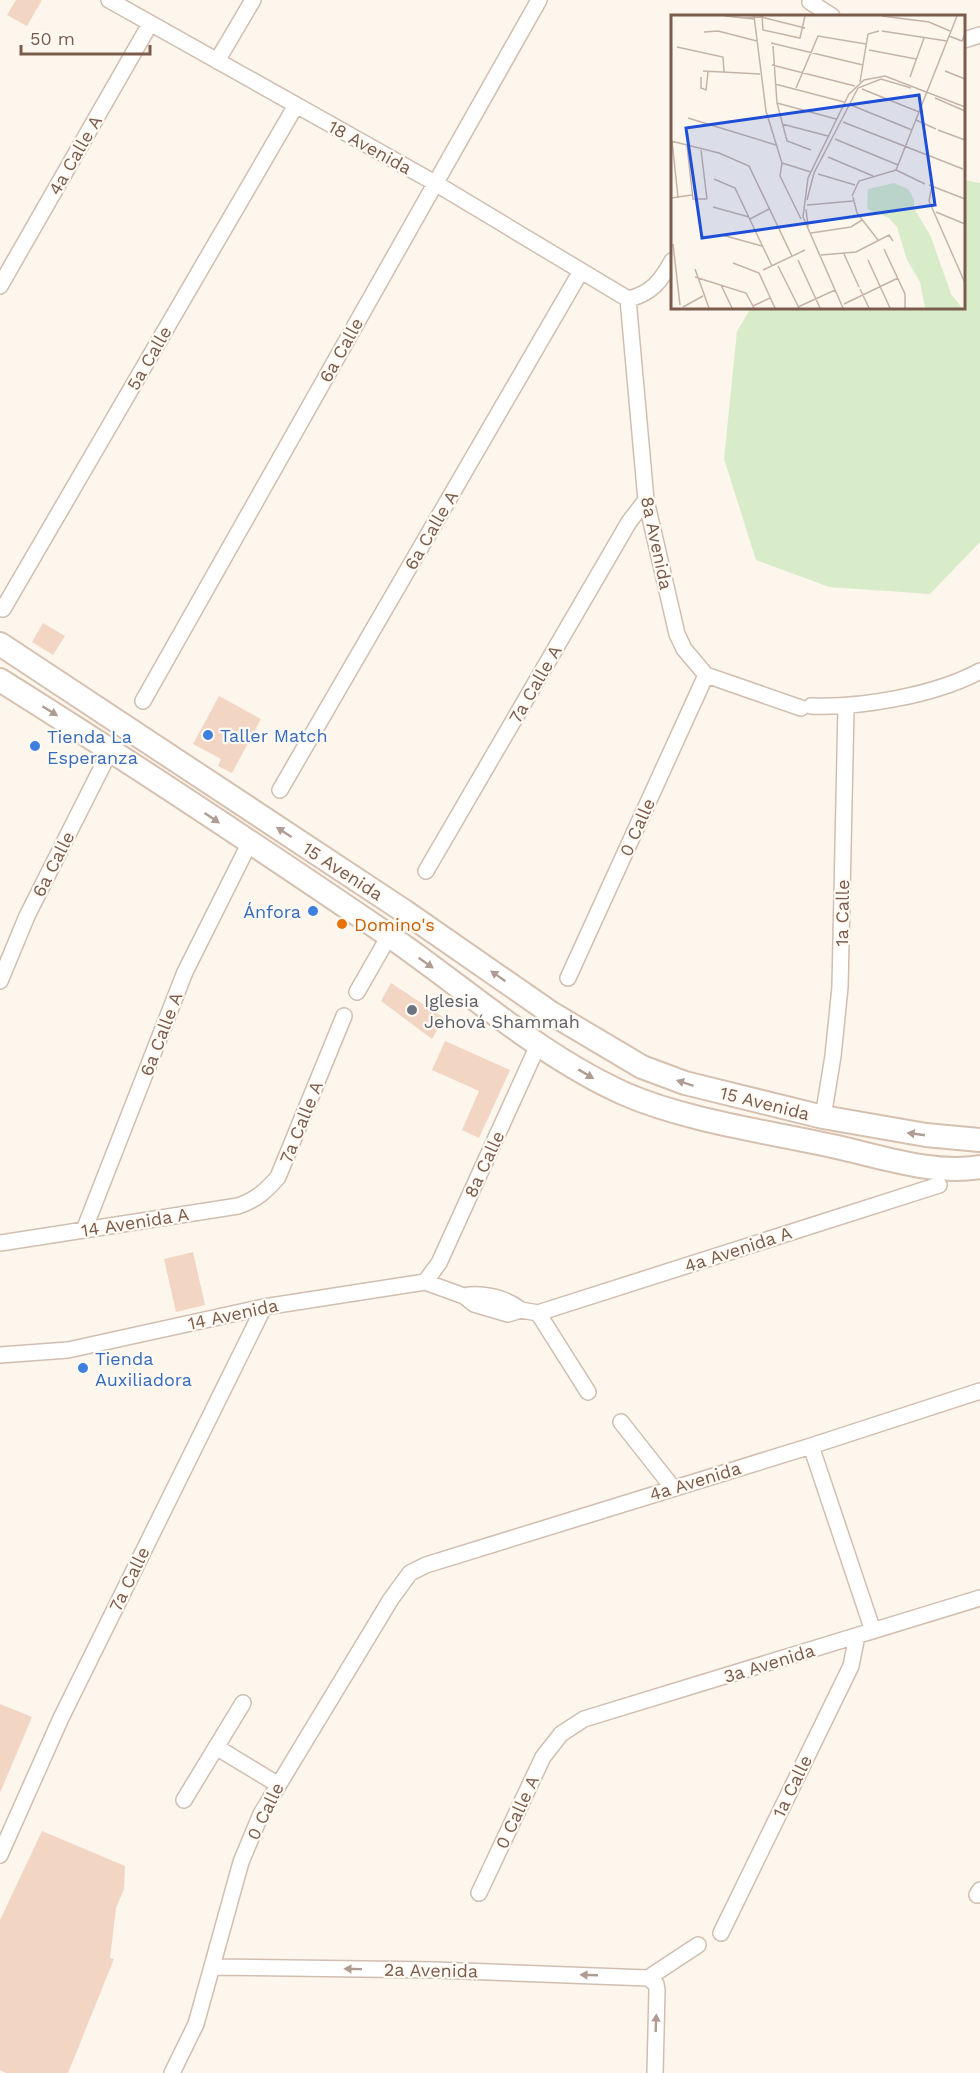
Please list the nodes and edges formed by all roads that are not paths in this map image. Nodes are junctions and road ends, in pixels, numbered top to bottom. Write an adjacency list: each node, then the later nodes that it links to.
1 (109, 0): 7 (street, 18 Avenida)
2 (253, 0): 10 (street)
3 (539, 0): 12 (street, 6a Calle)
4 (811, 1): 5 (street); 6 (street)
5 (803, 15)
6 (831, 15)
7 (150, 24): 10 (street, 18 Avenida); 15 (street, 4a Calle A)
8 (980, 35): 9 (street)
9 (965, 39)
10 (217, 61): 11 (street, 18 Avenida)
11 (296, 107): 12 (street, 18 Avenida); 18 (street, 5a Calle)
12 (435, 183): 14 (street, 18 Avenida); 23 (street, 6a Calle)
13 (671, 263): 16 (street)
14 (581, 271): 16 (street, 18 Avenida); 26 (street, 6a Calle A)
15 (0, 286)
16 (628, 299): 17 (street, 8a Avenida)
17 (646, 500): 21 (street, 8a Avenida); 28 (street, 7a Calle A)
18 (3, 609)
19 (0, 644): 35 (main road, 15 Avenida, one-way to 19)
20 (980, 672): 24 (street)
21 (706, 675): 24 (street); 30 (street, 0 Calle)
22 (0, 680): 25 (main road, 15 Avenida, one-way to 25)
23 (143, 701)
24 (846, 708): 35 (street, 1a Calle)
25 (111, 749): 27 (main road, 15 Avenida, one-way to 27); 31 (street, 6a Calle)
26 (280, 790)
27 (249, 844): 29 (main road, 15 Avenida); 40 (street, 6a Calle A)
28 (426, 871)
29 (388, 936): 32 (street); 34 (main road, 15 Avenida, one-way to 34)
30 (568, 978)
31 (0, 981)
32 (357, 992)
33 (344, 1016): 39 (street, 7a Calle A)
34 (539, 1043): 37 (main road, 15 Avenida, one-way to 37); 42 (street, 8a Calle)
35 (823, 1117): 36 (main road, 15 Avenida, one-way to 35)
36 (977, 1140)
37 (974, 1168)
38 (939, 1185): 44 (street, 4a Avenida A)
39 (266, 1191): 40 (street, 14 Avenida A)
40 (84, 1230): 41 (street, 14 Avenida A)
41 (0, 1243)
42 (425, 1282): 43 (street, 14 Avenida); 44 (street, 14 Avenida)
43 (264, 1307): 45 (street, 14 Avenida); 60 (street, 7a Calle)
44 (538, 1313): 47 (street)
45 (0, 1355)
46 (980, 1391): 49 (street, 4a Avenida)
47 (588, 1392)
48 (621, 1422): 50 (street)
49 (811, 1446): 50 (street, 4a Avenida); 53 (street)
50 (673, 1488): 51 (street, 4a Avenida)
51 (410, 1573): 58 (street, 0 Calle)
52 (980, 1598): 53 (street, 3a Avenida)
53 (873, 1631): 54 (street, 3a Avenida)
54 (857, 1636): 56 (street, 3a Avenida); 62 (street, 1a Calle)
55 (243, 1703): 57 (street)
56 (561, 1734): 61 (street, 0 Calle A)
57 (216, 1747): 58 (street); 59 (street)
58 (277, 1784): 64 (street, 0 Calle)
59 (184, 1800)
60 (0, 1855)
61 (478, 1893)
62 (721, 1933)
63 (698, 1945): 65 (street)
64 (214, 1967): 65 (street, 2a Avenida, one-way to 64); 66 (street, 0 Calle)
65 (648, 1978): 67 (street, one-way to 65)
66 (172, 2073)
67 (655, 2073)

